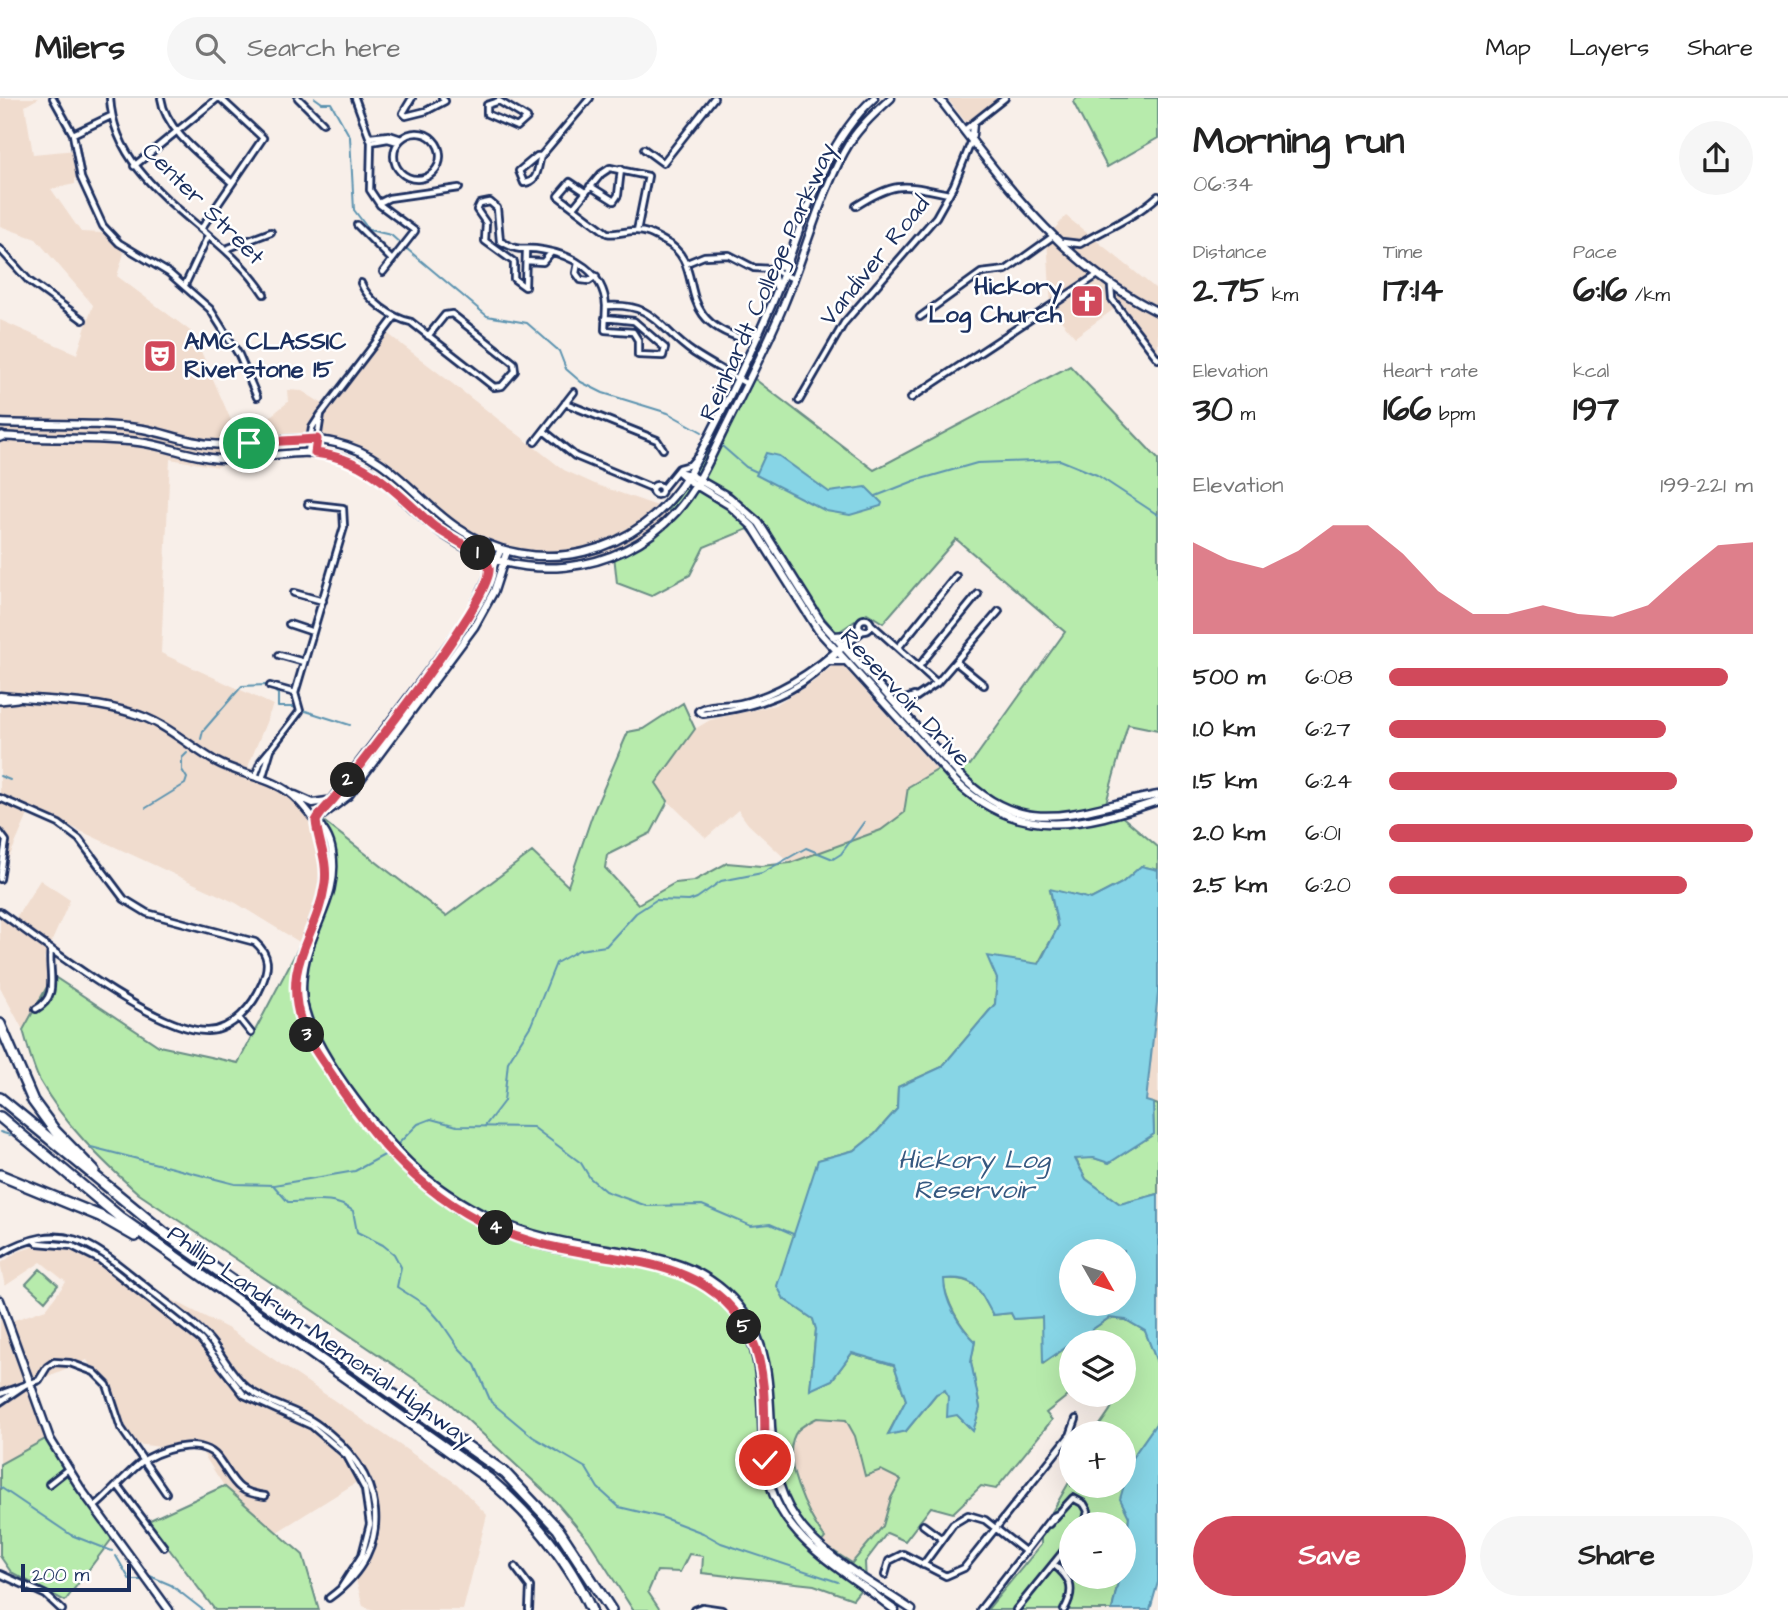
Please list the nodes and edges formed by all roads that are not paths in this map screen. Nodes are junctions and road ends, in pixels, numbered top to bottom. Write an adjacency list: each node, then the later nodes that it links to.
1 (53, 98): 20 (street)
2 (110, 98): 16 (street, Center Street)
3 (161, 98): 19 (street)
4 (219, 98): 19 (street); 28 (street)
5 (298, 98): 17 (street)
6 (355, 98): 22 (street)
7 (412, 98): 14 (street)
8 (590, 98): 25 (street)
9 (714, 98): 24 (street)
10 (874, 98): 42 (street, Reinhardt College Parkway)
11 (891, 98): 57 (street, Reinhardt College Parkway)
12 (942, 98): 18 (street); 21 (street)
13 (1006, 98): 18 (street)
14 (445, 99)
15 (498, 100): 15 (street)
16 (111, 116): 20 (street); 26 (street, Center Street)
17 (323, 123)
18 (970, 126): 21 (street)
19 (177, 131): 26 (street); 28 (street)
20 (72, 134): 59 (street)
21 (972, 138): 32 (street, Vandiver Road); 43 (street)
22 (370, 140): 23 (street); 34 (street)
23 (400, 141): 23 (street)
24 (644, 149)
25 (541, 156): 25 (street)
26 (134, 166): 38 (street, Center Street)
27 (621, 169): 29 (street); 29 (street); 39 (street)
28 (232, 183): 38 (street)
29 (590, 186): 31 (street)
30 (459, 188): 34 (street)
31 (585, 192): 36 (street); 36 (street)
32 (949, 194): 35 (street); 77 (street, Vandiver Road)
33 (1158, 196): 43 (street)
34 (379, 203): 48 (street)
35 (856, 206)
36 (574, 207): 39 (street)
37 (357, 225): 48 (street)
38 (201, 229): 41 (street, Center Street)
39 (637, 231): 51 (street)
40 (271, 232): 45 (street)
41 (208, 236): 45 (street, Center Street); 59 (street)
42 (799, 236): 52 (street); 54 (street, Reinhardt College Parkway)
43 (1054, 238): 56 (street); 66 (street)
44 (0, 249): 68 (street)
45 (226, 250): 62 (street, Center Street)
46 (526, 251): 47 (street); 49 (street); 49 (street)
47 (550, 254): 49 (street); 50 (street)
48 (392, 260): 53 (street)
49 (526, 261)
50 (578, 263): 55 (street); 55 (street)
51 (687, 264): 52 (street); 69 (street)
52 (771, 269): 54 (street); 61 (street)
53 (383, 271)
54 (784, 274): 57 (street); 61 (street, Reinhardt College Parkway)
55 (596, 276): 63 (street)
56 (1096, 276): 60 (street); 76 (street)
57 (794, 279): 73 (street, Reinhardt College Parkway)
58 (361, 283): 65 (street)
59 (185, 285): 75 (street)
60 (1111, 287): 64 (street); 71 (street)
61 (777, 291): 69 (street, Reinhardt College Parkway)
62 (264, 294)
63 (606, 306): 67 (street); 72 (street)
64 (1158, 312)
65 (394, 317): 70 (street); 82 (street)
66 (920, 317)
67 (605, 318): 67 (street)
68 (83, 320)
69 (760, 330): 72 (street, Reinhardt College Parkway)
70 (428, 336): 70 (street)
71 (1158, 359)
72 (737, 378): 73 (street); 86 (street, Reinhardt College Parkway)
73 (747, 384): 87 (street, Reinhardt College Parkway)
74 (574, 392): 78 (street)
75 (257, 397)
76 (911, 398)
77 (799, 401)
78 (565, 403): 80 (street); 84 (street)
79 (0, 423): 82 (street, Reinhardt College Parkway)
80 (544, 431): 83 (street); 88 (street)
81 (1, 436): 85 (street, Reinhardt College Parkway)
82 (313, 439): 85 (street); 94 (street, Reinhardt College Parkway)
83 (535, 442)
84 (663, 449)
85 (311, 453): 95 (street, Reinhardt College Parkway)
86 (700, 454): 88 (street); 89 (street, Reinhardt College Parkway)
87 (712, 455): 90 (street, Reinhardt College Parkway); 91 (street)
88 (677, 471): 89 (street)
89 (688, 476): 90 (street, Reservoir Drive); 94 (street, Reinhardt College Parkway)
90 (698, 482): 91 (street, Reservoir Drive); 93 (street, Reinhardt College Parkway)
91 (718, 494): 93 (street); 109 (street, Reservoir Drive); 111 (street, Reservoir Drive)
92 (309, 504): 103 (street)
93 (676, 512): 97 (street, Reinhardt College Parkway)
94 (504, 550): 96 (street)
95 (476, 552): 96 (street, Reinhardt College Parkway); 99 (street)
96 (500, 561): 97 (street, Reinhardt College Parkway); 99 (street); 100 (street)
97 (522, 566): 100 (street)
98 (956, 576): 110 (street)
99 (490, 578): 129 (street)
100 (495, 586): 129 (street)
101 (294, 593): 103 (street)
102 (978, 594): 117 (street)
103 (323, 601): 107 (street)
104 (999, 611): 116 (street)
105 (289, 624): 107 (street)
106 (865, 628): 108 (street); 110 (street); 111 (street)
107 (313, 632): 114 (street)
108 (850, 635): 109 (street); 111 (street)
109 (833, 636): 111 (street, Reservoir Drive)
110 (898, 648): 117 (street)
111 (839, 649): 113 (street); 113 (street); 115 (street, Reservoir Drive); 124 (street, Reservoir Drive)
112 (279, 655): 114 (street)
113 (829, 661): 115 (street)
114 (304, 662): 121 (street)
115 (846, 662): 124 (street, Reservoir Drive)
116 (957, 663): 118 (street); 119 (street)
117 (920, 665): 118 (street)
118 (937, 683): 124 (street)
119 (984, 685)
120 (270, 686): 121 (street)
121 (295, 693): 125 (street)
122 (0, 698): 123 (main road)
123 (16, 698): 125 (street)
124 (898, 710): 127 (street, Reservoir Drive); 130 (street, Reservoir Drive)
125 (259, 778): 126 (street)
126 (290, 793): 129 (street); 131 (street)
127 (1158, 795)
128 (0, 798): 139 (street)
129 (337, 801): 131 (street); 133 (street)
130 (1158, 801)
131 (316, 821): 133 (street); 136 (street)
132 (0, 833): 134 (street)
133 (327, 835): 136 (street)
134 (0, 879)
135 (0, 912): 137 (street)
136 (316, 923): 169 (street)
137 (51, 948): 138 (street); 139 (street)
138 (36, 1009)
139 (239, 1018): 141 (street)
140 (0, 1024): 145 (highway)
141 (251, 1032)
142 (0, 1098): 145 (highway, Phillip Landrum Memorial Highway)
143 (0, 1117): 147 (highway, Phillip Landrum Memorial Highway)
144 (0, 1175): 147 (highway)
145 (124, 1202): 181 (highway, Phillip Landrum Memorial Highway)
146 (0, 1254): 175 (street)
147 (210, 1284): 180 (highway, Phillip Landrum Memorial Highway)
148 (0, 1300): 149 (street)
149 (29, 1383): 150 (street); 151 (street); 153 (street); 154 (street)
150 (0, 1394)
151 (0, 1402)
152 (1059, 1449): 164 (street)
153 (145, 1459): 156 (street); 157 (street); 158 (street)
154 (68, 1469): 155 (street); 159 (street)
155 (50, 1484)
156 (118, 1486): 159 (street); 166 (street)
157 (166, 1493)
158 (265, 1496)
159 (94, 1507): 178 (street)
160 (1060, 1512): 161 (street)
161 (1088, 1512)
162 (1059, 1513): 167 (street)
163 (923, 1525): 165 (street)
164 (996, 1528): 165 (street); 167 (street); 171 (street)
165 (942, 1539): 171 (street)
166 (164, 1546)
167 (1026, 1552): 186 (street)
168 (1059, 1557): 170 (street)
169 (838, 1564): 184 (street); 185 (street)
170 (1053, 1564): 176 (street); 187 (street)
171 (923, 1565): 174 (street)
172 (515, 1567): 179 (street)
173 (0, 1574): 177 (street)
174 (886, 1575)
175 (330, 1598)
176 (1018, 1609)
177 (62, 1610)
178 (169, 1610)
179 (529, 1610)
180 (591, 1610)
181 (611, 1610)
182 (694, 1610): 183 (street)
183 (722, 1610)
184 (895, 1610)
185 (912, 1610)
186 (980, 1610)
187 (1064, 1610)

